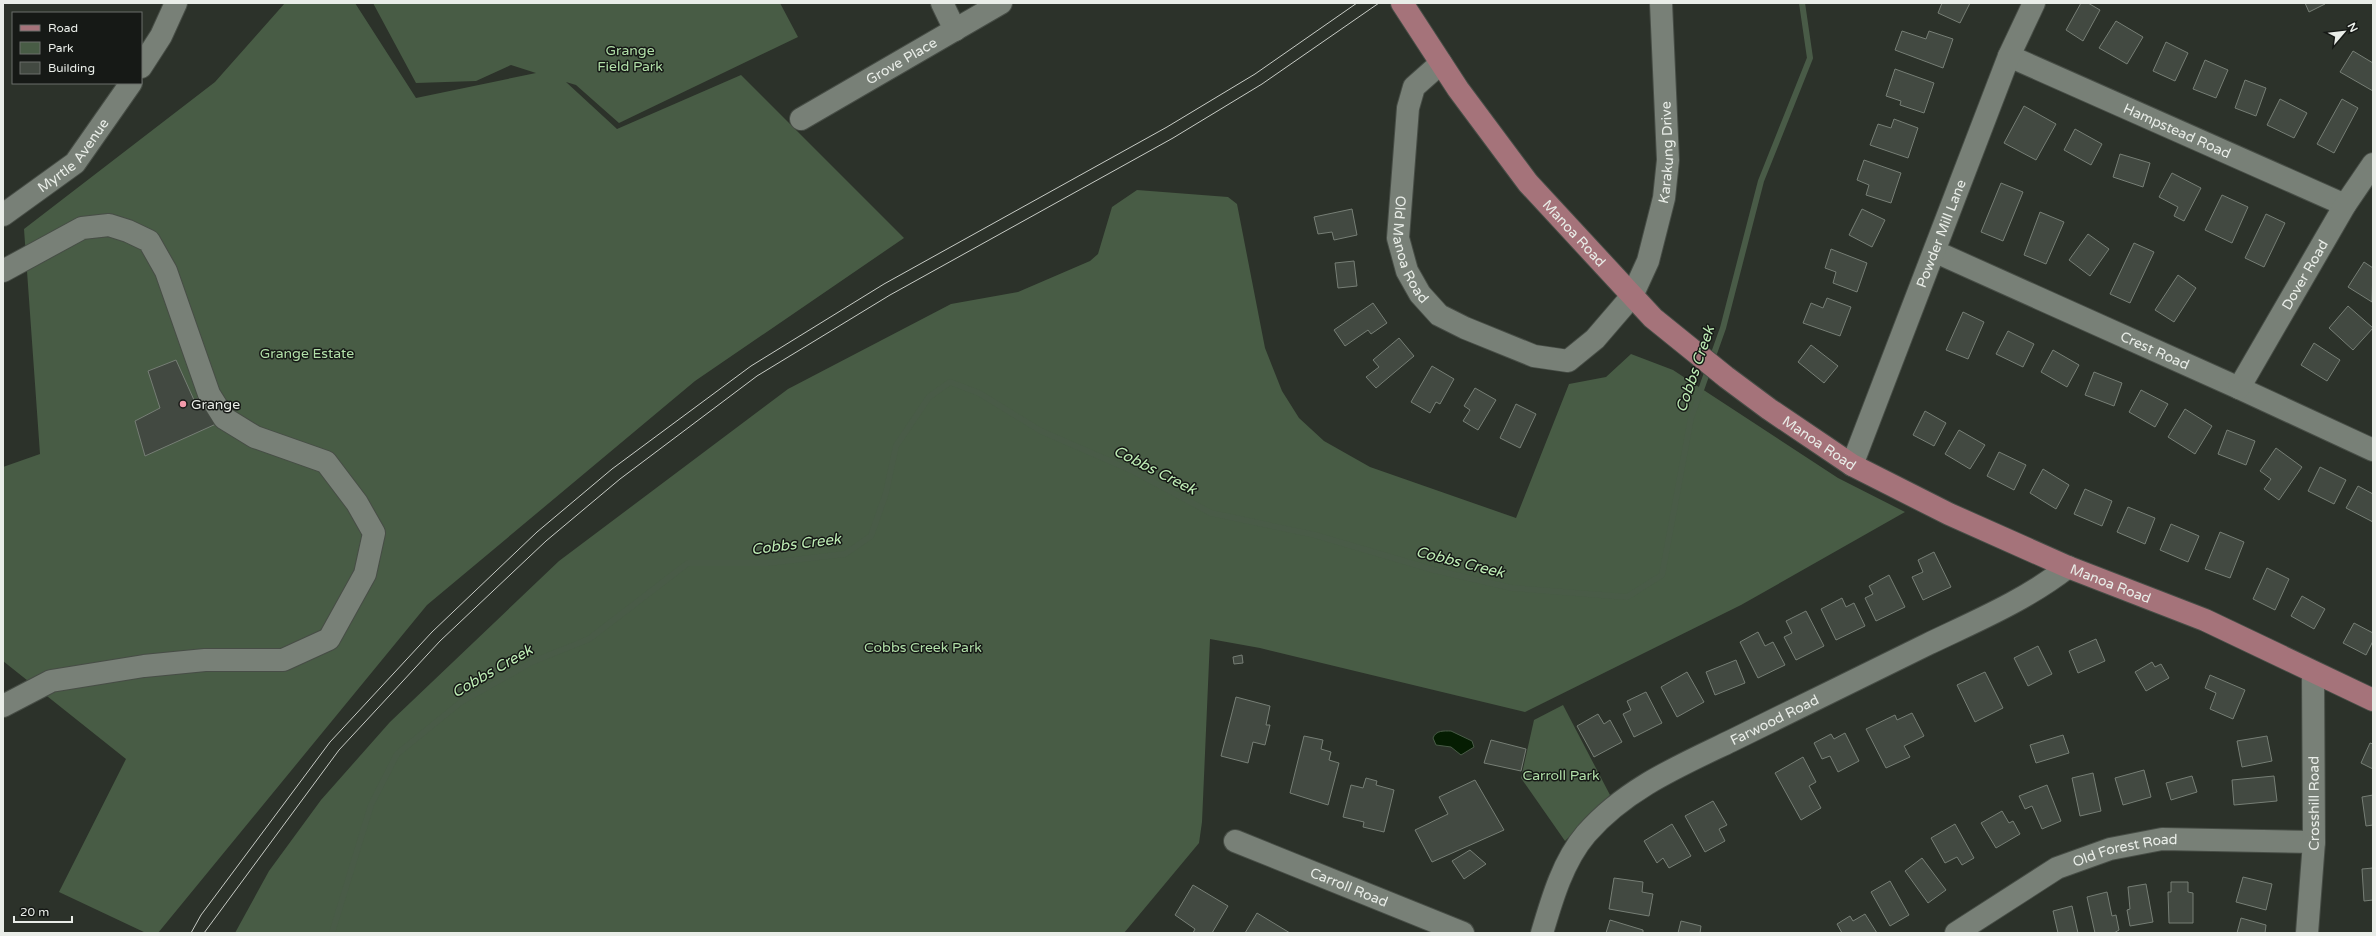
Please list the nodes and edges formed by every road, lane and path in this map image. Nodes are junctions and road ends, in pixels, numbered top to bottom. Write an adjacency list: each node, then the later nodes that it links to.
1 (176, 3): 10 (street)
2 (942, 3): 7 (street)
3 (1001, 3): 7 (street, Grove Place)
4 (1402, 3): 9 (main road, Manoa Road)
5 (1661, 3): 18 (street, Karakung Drive)
6 (2034, 3): 8 (street, Powder Mill Lane)
7 (955, 30): 12 (street, Grove Place)
8 (2009, 56): 14 (street, Hampstead Road); 16 (street, Powder Mill Lane)
9 (1441, 63): 18 (main road, Manoa Road); 19 (street, Old Manoa Road)
10 (142, 65)
11 (130, 84): 15 (street, Myrtle Avenue)
12 (801, 119)
13 (2373, 164): 14 (street, Dover Road)
14 (2345, 205): 20 (street, Dover Road)
15 (3, 216)
16 (1936, 252): 20 (street, Crest Road); 22 (street, Powder Mill Lane)
17 (3, 270): 26 (street)
18 (1632, 296): 19 (street, Karakung Drive); 22 (main road, Manoa Road)
19 (1557, 360)
20 (2240, 388): 21 (street, Crest Road)
21 (2373, 450)
22 (1852, 465): 23 (main road, Manoa Road)
23 (2068, 567): 24 (main road, Manoa Road); 30 (street, Farwood Road)
24 (2313, 672): 25 (main road, Manoa Road); 28 (street, Crosshill Road)
25 (2373, 700)
26 (3, 706)
27 (1235, 841): 29 (street, Carroll Road)
28 (2314, 842): 31 (street, Old Forest Road); 32 (street, Crosshill Road)
29 (1463, 933)
30 (1542, 933)
31 (1956, 933)
32 (2307, 933)

